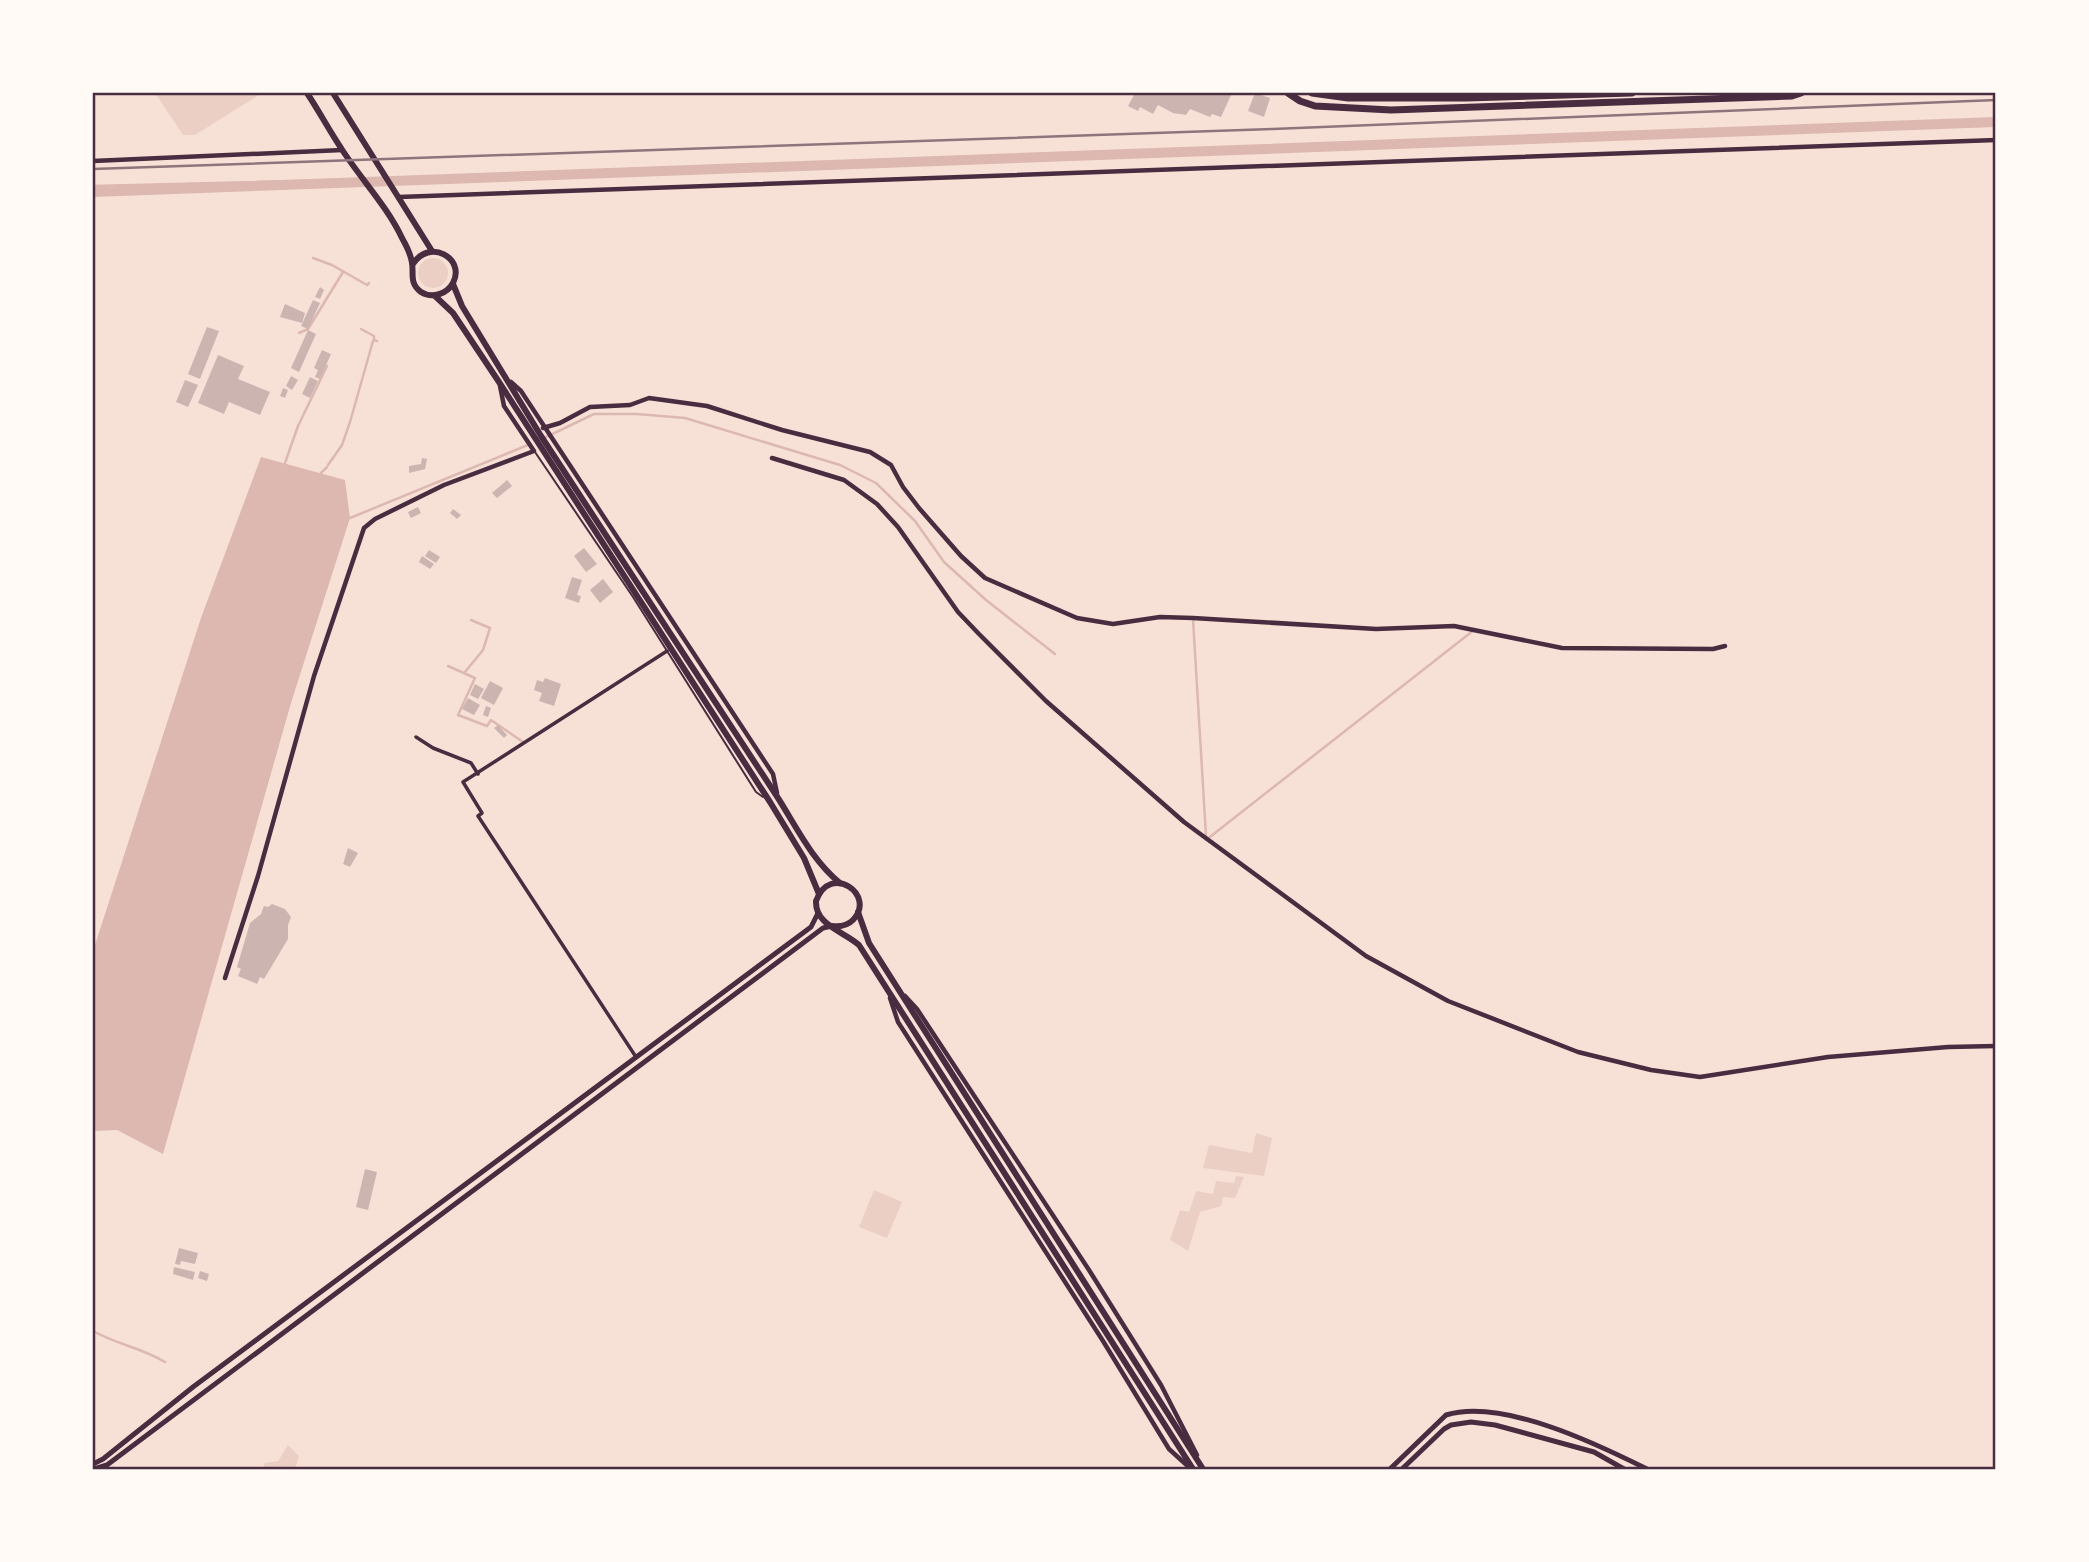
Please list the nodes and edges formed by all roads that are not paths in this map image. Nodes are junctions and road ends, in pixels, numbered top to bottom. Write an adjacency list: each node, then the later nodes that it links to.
1 (307, 93): 8 (main road)
2 (333, 93): 10 (main road)
3 (1288, 93): 6 (main road)
4 (1312, 93): 5 (main road)
5 (1632, 93)
6 (1801, 93)
7 (1996, 140): 10 (street)
8 (342, 150): 9 (street); 12 (main road)
9 (93, 161)
10 (399, 197): 11 (main road)
11 (432, 251): 12 (main road); 13 (main road)
12 (413, 264): 14 (main road)
13 (453, 284): 14 (main road); 15 (main road)
14 (435, 296): 15 (main road)
15 (502, 380): 16 (main road); 16 (street); 18 (street)
16 (541, 434): 17 (main road); 20 (street)
17 (549, 448): 24 (main road); 25 (main road)
18 (534, 451): 21 (lane); 30 (street)
19 (772, 458): 31 (street)
20 (1725, 646)
21 (667, 651): 23 (street); 24 (lane)
22 (416, 737): 23 (street)
23 (478, 774): 32 (street)
24 (770, 802): 26 (main road)
25 (840, 883): 26 (main road); 27 (main road)
26 (818, 894): 28 (main road)
27 (858, 912): 29 (main road); 34 (main road)
28 (817, 913): 29 (main road); 32 (street)
29 (832, 926): 35 (street); 36 (main road)
30 (225, 978)
31 (1996, 1046)
32 (636, 1057): 33 (street)
33 (93, 1464)
34 (1202, 1468)
35 (94, 1469)
36 (1191, 1469)
37 (1390, 1469): 40 (street)
38 (1402, 1469): 39 (street)
39 (1624, 1469)
40 (1647, 1469)

